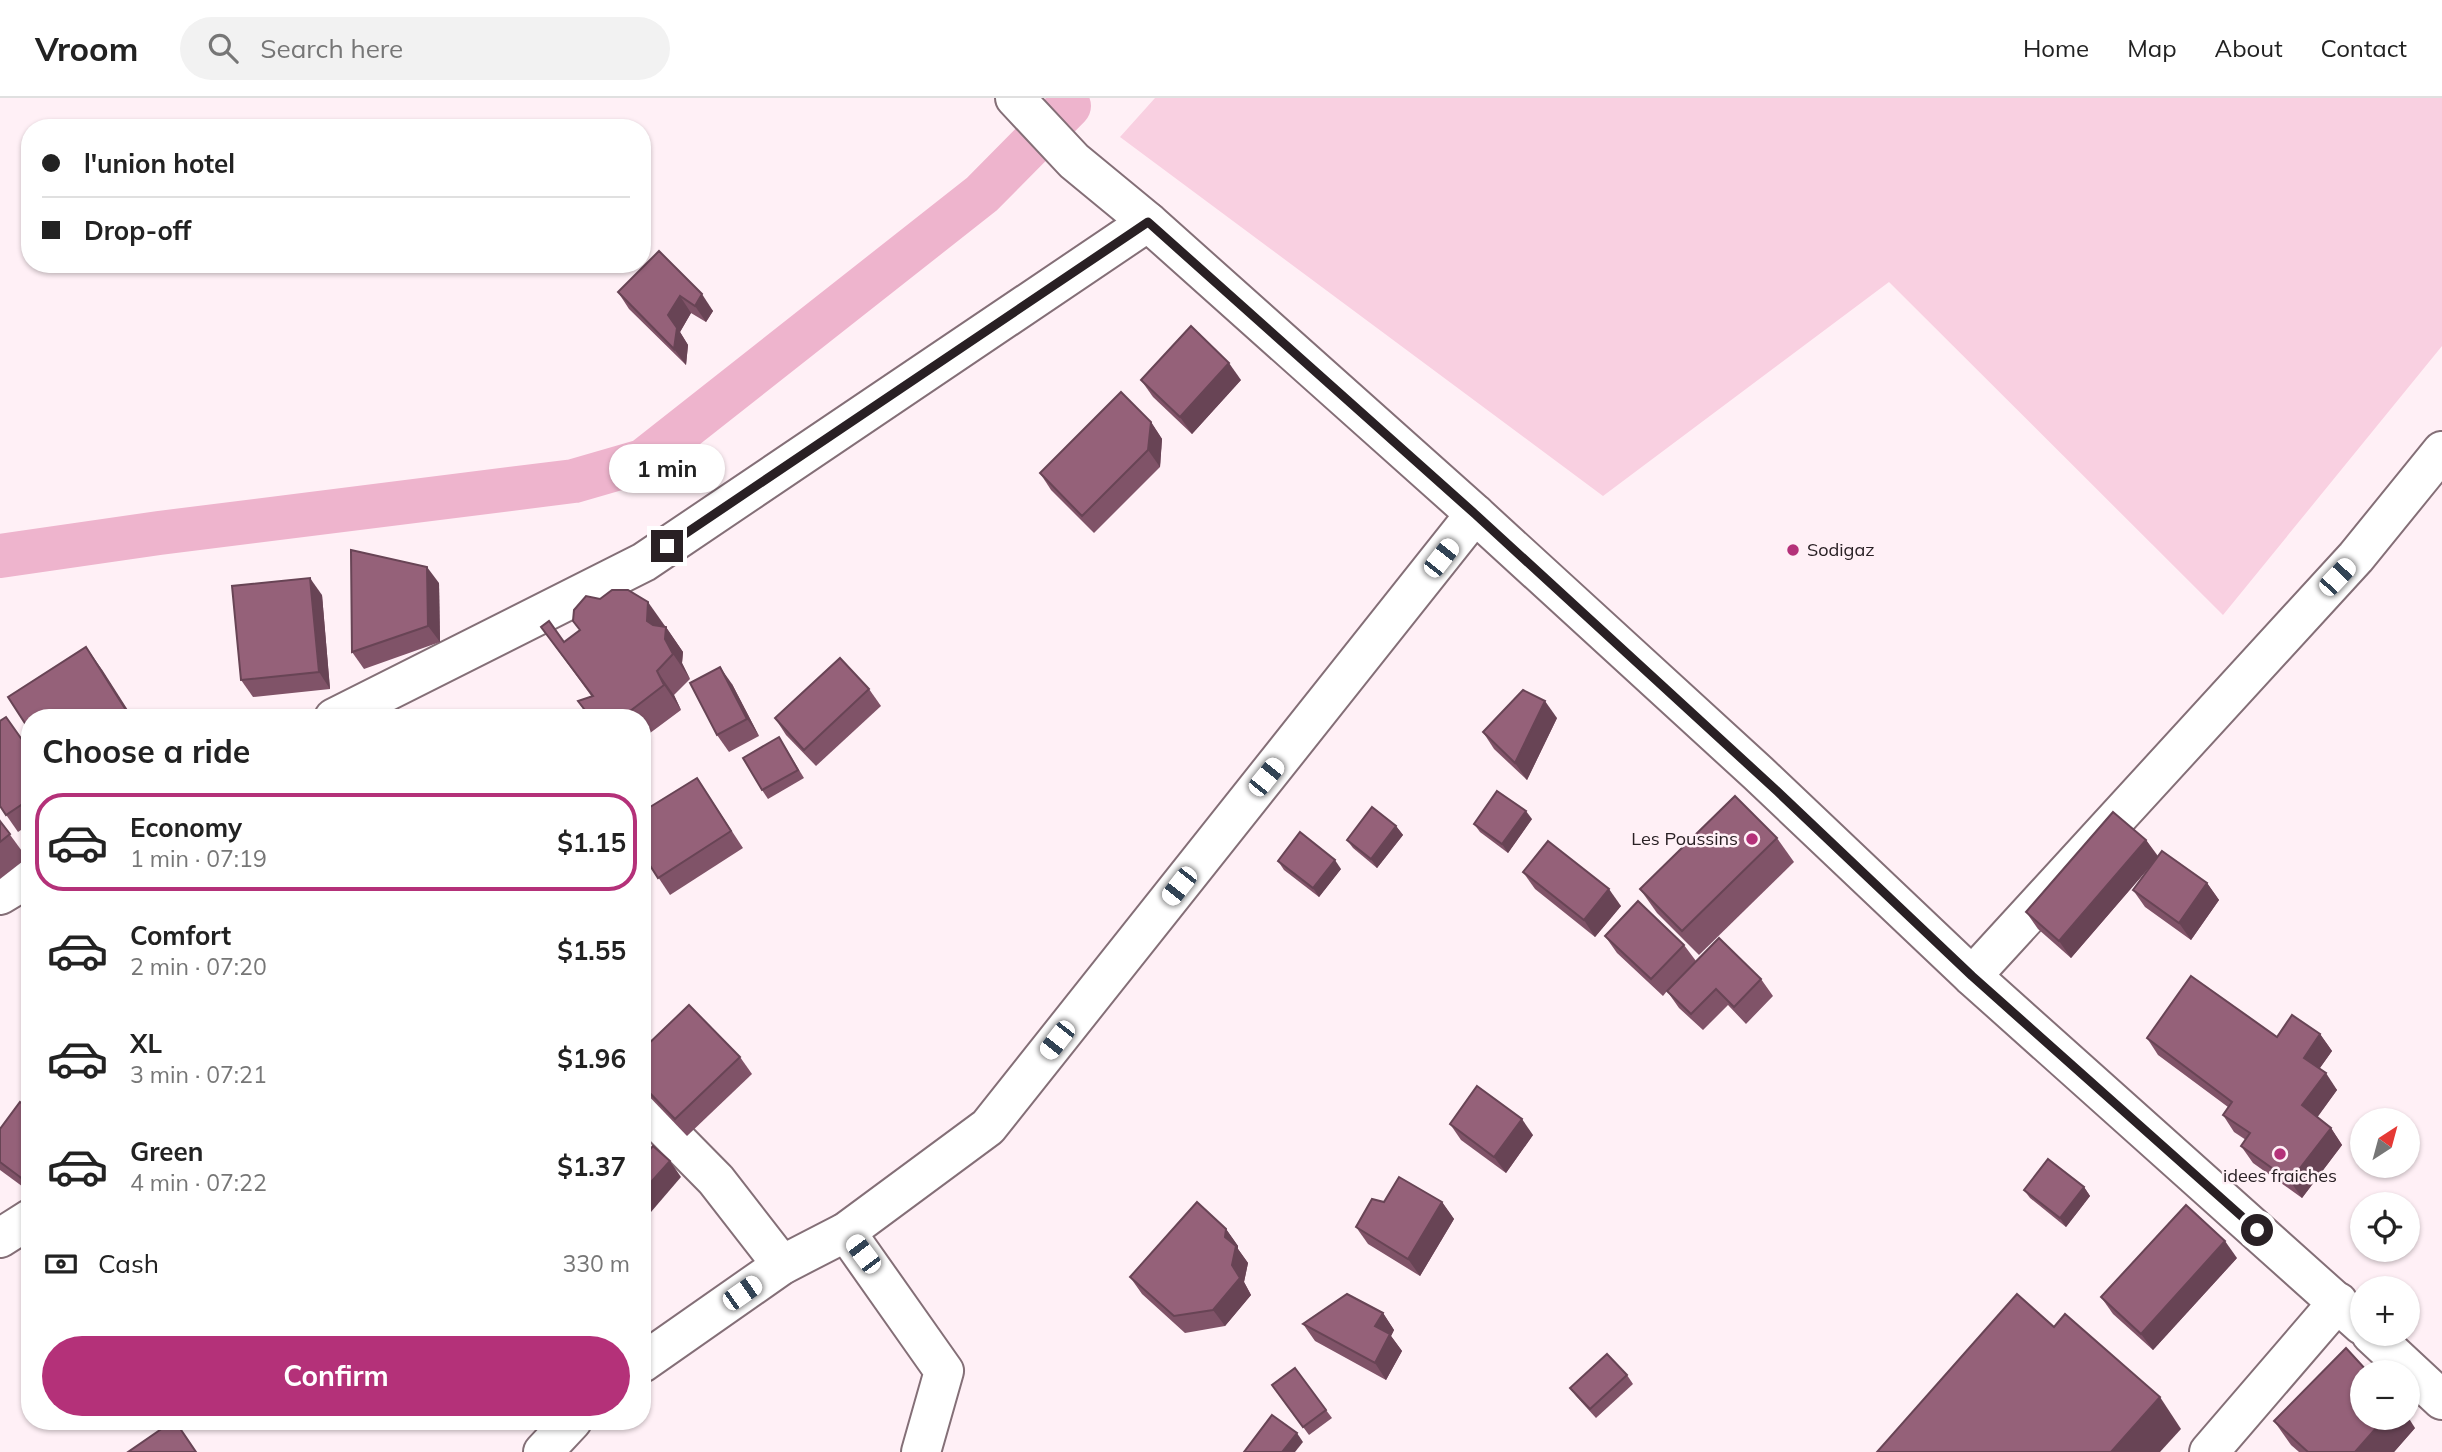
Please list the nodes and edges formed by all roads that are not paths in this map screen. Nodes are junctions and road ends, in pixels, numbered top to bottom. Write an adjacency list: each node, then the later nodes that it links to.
1 (1017, 100): 2 (street)
2 (1148, 222): 4 (street); 5 (street)
3 (2442, 451): 8 (street)
4 (1475, 514): 8 (street); 11 (street)
5 (352, 709)
6 (21, 882): 7 (street)
7 (0, 895)
8 (1972, 976): 14 (street)
9 (651, 1114): 13 (street)
10 (21, 1225): 12 (street)
11 (846, 1233): 13 (street); 20 (street)
12 (0, 1238)
13 (782, 1265): 16 (street)
14 (2350, 1314): 21 (street)
15 (2384, 1346): 17 (street)
16 (651, 1357)
17 (2442, 1400)
18 (564, 1430): 19 (street)
19 (543, 1452)
20 (921, 1452)
21 (2209, 1452)

